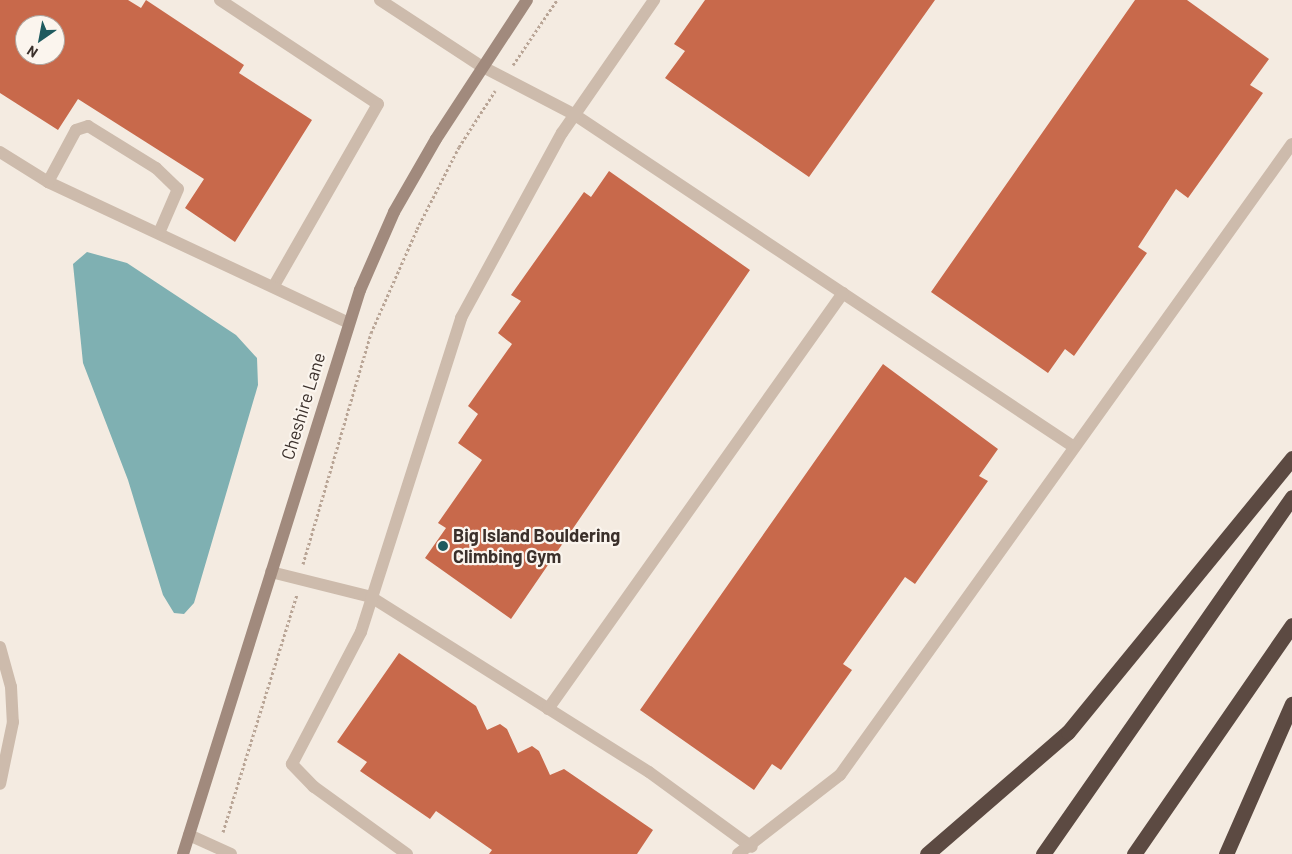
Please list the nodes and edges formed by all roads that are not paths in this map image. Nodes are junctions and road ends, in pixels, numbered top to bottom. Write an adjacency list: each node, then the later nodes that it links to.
1 (220, 0): 11 (street)
2 (380, 0): 5 (street)
3 (527, 0): 5 (street, Cheshire Lane)
4 (654, 0): 6 (street)
5 (481, 66): 6 (street); 13 (street, Cheshire Lane)
6 (575, 115): 12 (street); 18 (street)
7 (1292, 144): 14 (street)
8 (0, 152): 9 (street)
9 (48, 182): 10 (street); 10 (street)
10 (159, 233): 11 (street)
11 (274, 284): 13 (street)
12 (843, 293): 14 (street); 22 (street)
13 (349, 323): 17 (street, Cheshire Lane)
14 (1074, 447): 25 (street)
15 (1292, 458): 30 (highway)
16 (1292, 497): 31 (highway)
17 (270, 572): 18 (street); 24 (street, Cheshire Lane)
18 (371, 597): 22 (street); 28 (street)
19 (1292, 625): 32 (highway)
20 (0, 647): 23 (street)
21 (1292, 704): 33 (highway)
22 (548, 709): 25 (street)
23 (0, 784)
24 (189, 835): 26 (street, Cheshire Lane); 27 (street)
25 (752, 847): 29 (street)
26 (183, 854)
27 (231, 854)
28 (407, 854)
29 (738, 854)
30 (927, 854)
31 (1043, 854)
32 (1134, 854)
33 (1226, 854)

